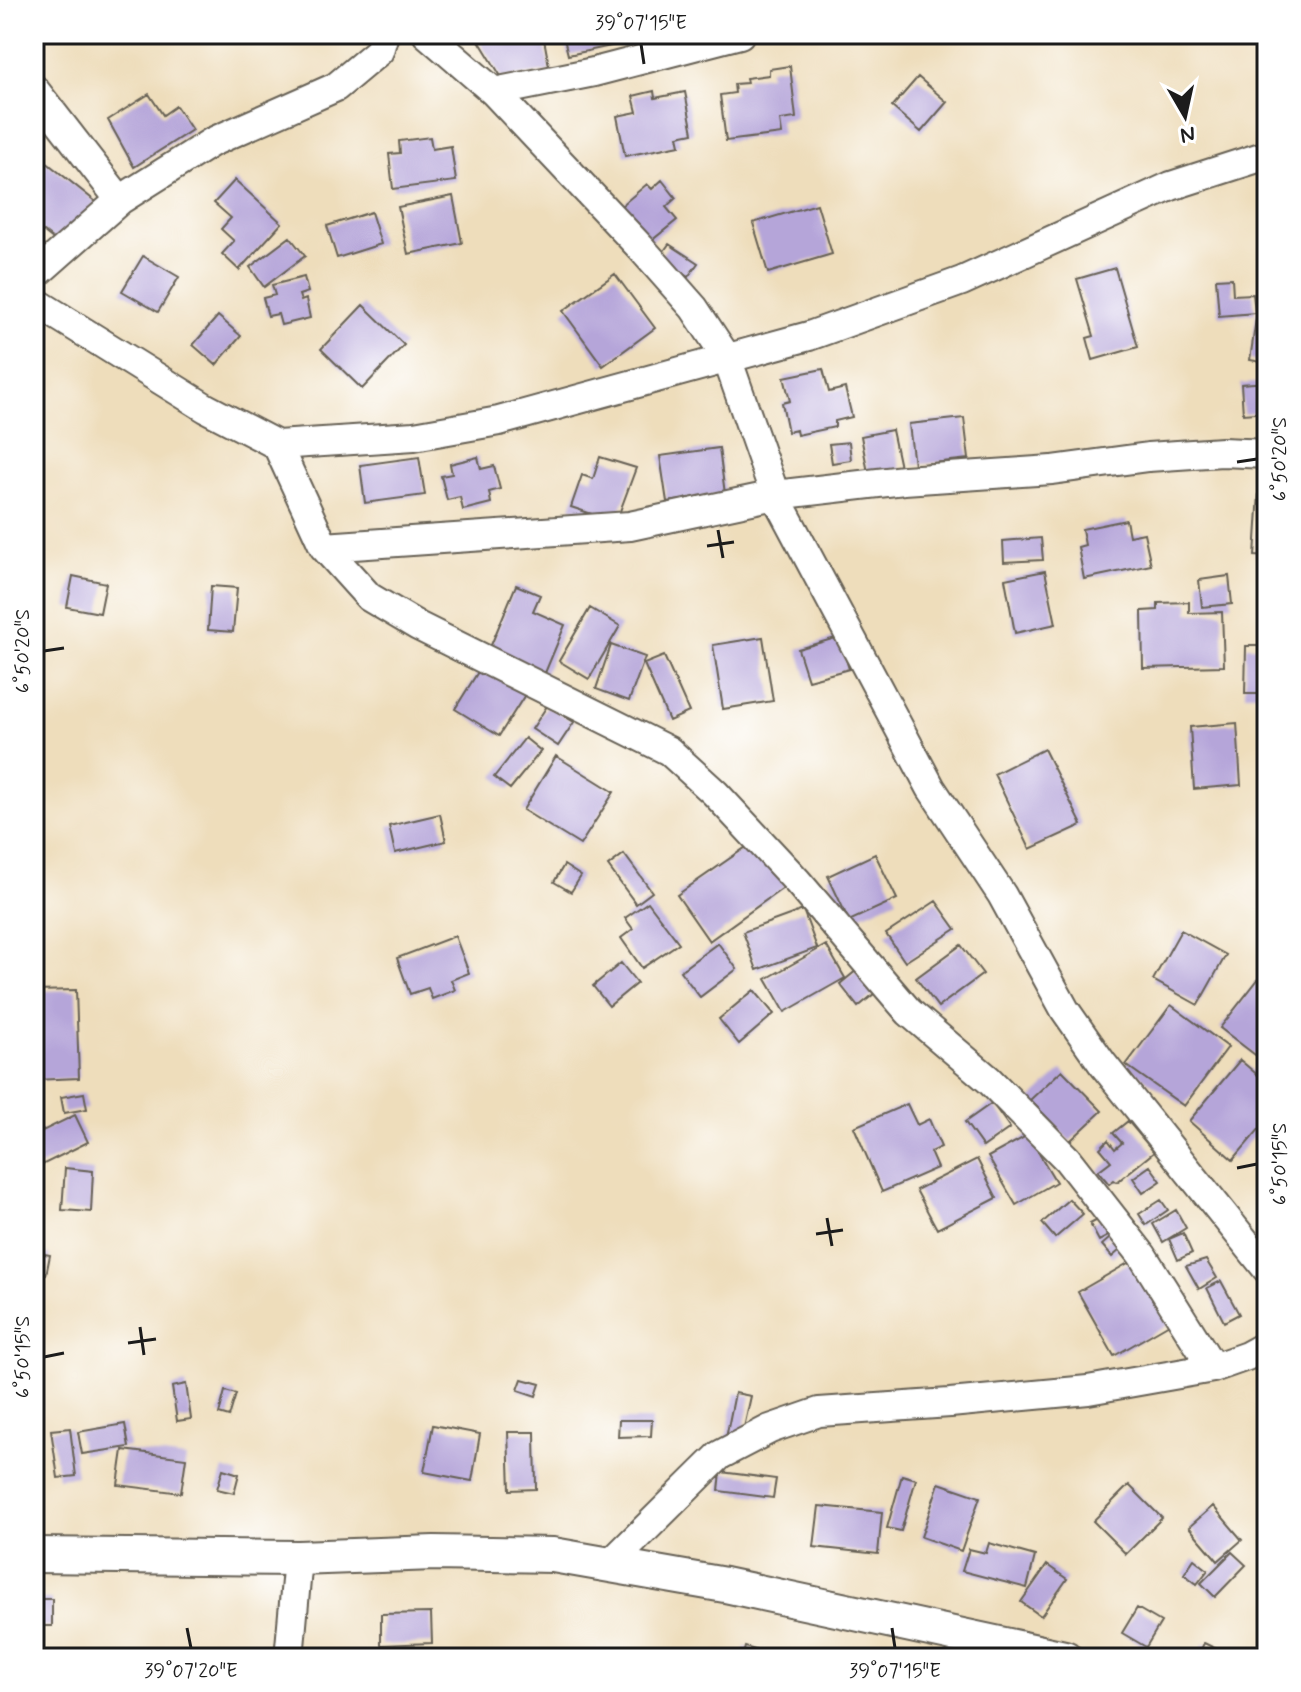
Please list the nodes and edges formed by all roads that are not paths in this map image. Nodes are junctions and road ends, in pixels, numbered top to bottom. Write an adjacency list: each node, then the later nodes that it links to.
1 (384, 34): 7 (street)
2 (427, 34): 5 (street)
3 (740, 34): 5 (street)
4 (34, 89): 7 (street)
5 (494, 92): 10 (street)
6 (1267, 155): 10 (street)
7 (120, 200): 8 (street)
8 (34, 276)
9 (34, 301): 11 (street)
10 (727, 358): 11 (street); 13 (street)
11 (277, 445): 14 (street)
12 (1267, 454): 13 (street)
13 (775, 495): 14 (street); 15 (street)
14 (324, 547): 17 (street)
15 (1267, 1269)
16 (1267, 1345): 17 (street)
17 (1213, 1368): 20 (street)
18 (34, 1555): 19 (street)
19 (298, 1558): 20 (street); 22 (street)
20 (611, 1563): 21 (street)
21 (1055, 1656)
22 (289, 1658)

